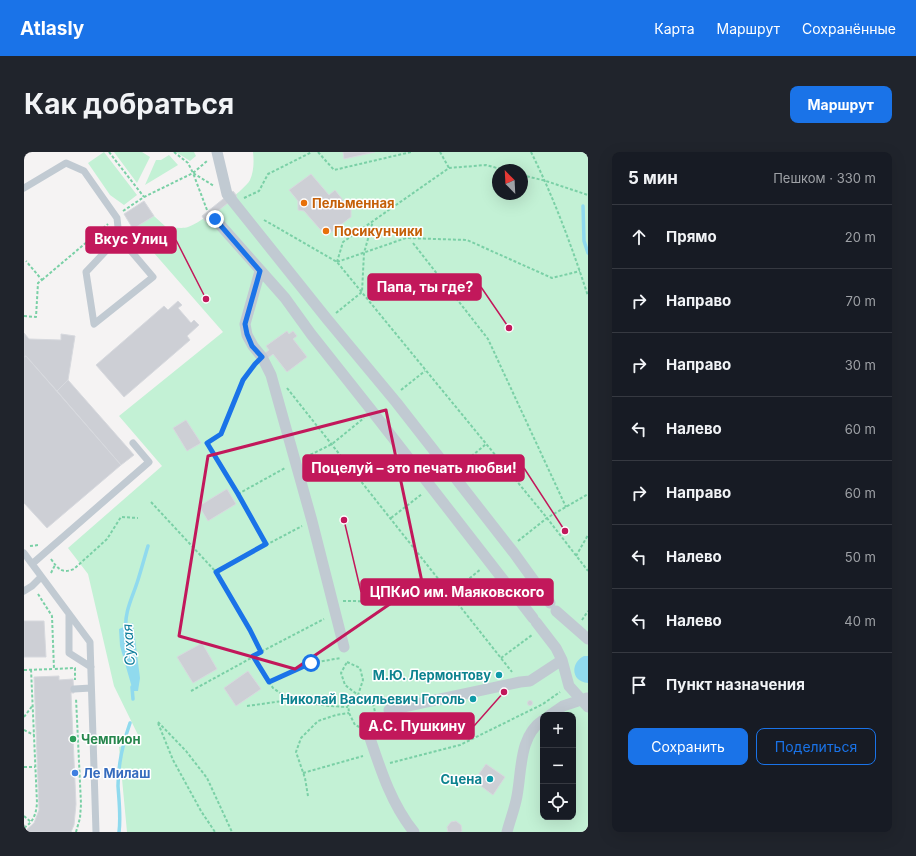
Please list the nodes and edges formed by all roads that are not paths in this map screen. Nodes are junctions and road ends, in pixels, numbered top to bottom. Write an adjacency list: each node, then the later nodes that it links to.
1 (217, 152): 12 (street)
2 (24, 188): 4 (lane)
3 (215, 219): 5 (street)
4 (119, 237): 4 (lane)
5 (260, 271): 13 (street); 14 (street)
6 (133, 443): 8 (lane)
7 (24, 554): 8 (lane)
8 (32, 564): 9 (lane)
9 (41, 576): 10 (lane); 11 (lane)
10 (26, 590)
11 (69, 614): 15 (lane); 15 (lane)
12 (588, 639)
13 (345, 652)
14 (562, 660): 18 (street); 19 (street)
15 (91, 667): 16 (lane)
16 (91, 688): 17 (lane); 23 (lane)
17 (75, 689)
18 (586, 702): 20 (street)
19 (389, 710)
20 (554, 712)
21 (540, 722): 25 (street)
22 (370, 738): 24 (street)
23 (96, 832)
24 (414, 832)
25 (507, 832)

